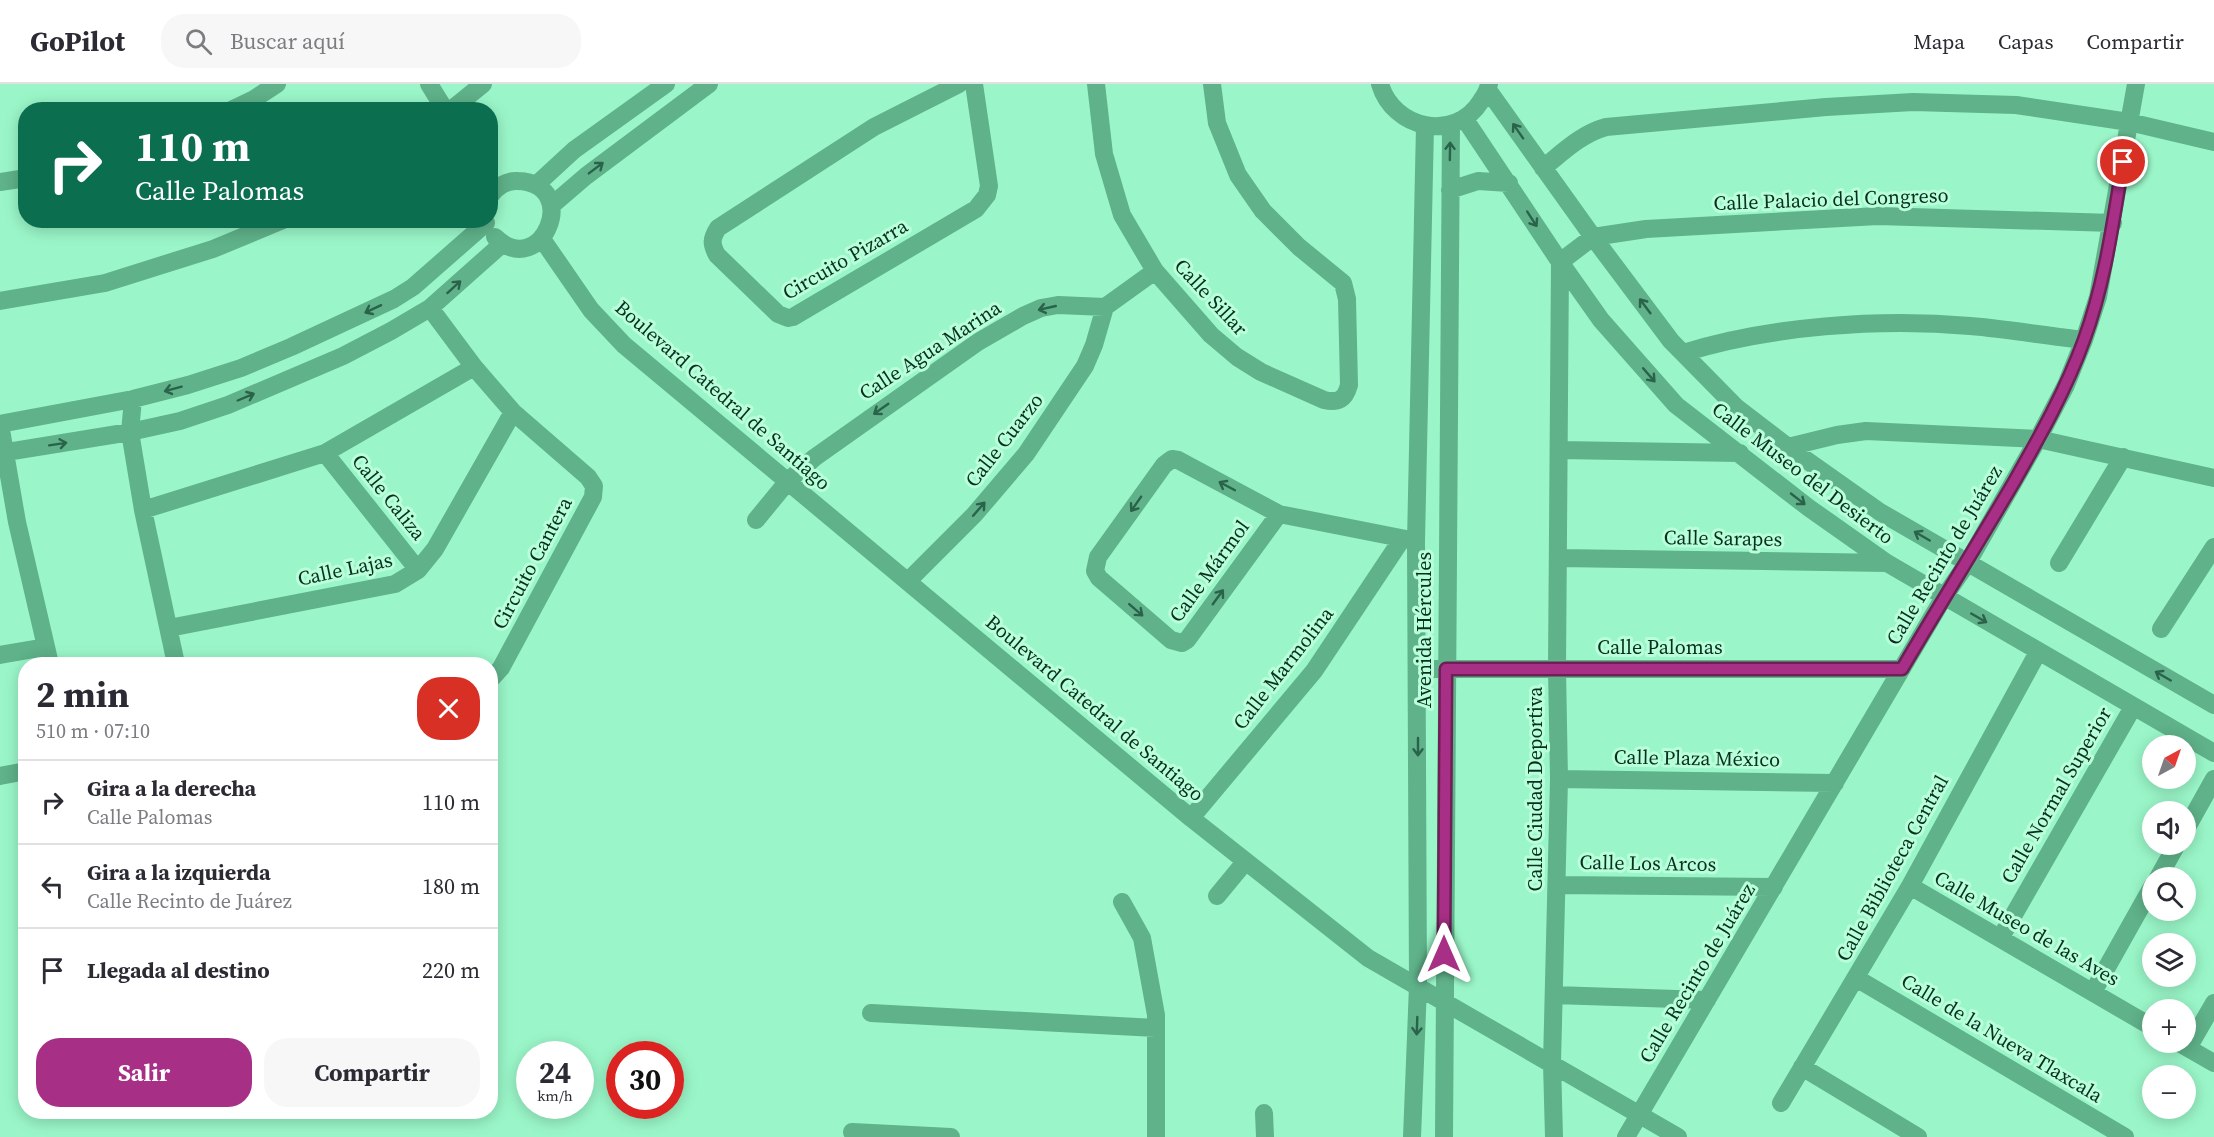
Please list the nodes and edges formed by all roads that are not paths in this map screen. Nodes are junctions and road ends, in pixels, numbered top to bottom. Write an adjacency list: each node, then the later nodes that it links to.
1 (277, 84): 13 (street)
2 (429, 84): 14 (street)
3 (483, 84): 15 (street)
4 (666, 84): 25 (street)
5 (709, 84): 27 (street, one-way to 5)
6 (959, 84): 7 (street, Circuito Pizarra)
7 (974, 84)
8 (1096, 84): 36 (street, Calle Sillar)
9 (1212, 84): 36 (street, Calle Sillar)
10 (1380, 84): 18 (street)
11 (2136, 84): 17 (street, Calle Recinto de Juárez)
12 (1489, 87): 16 (street); 20 (street, Calle Museo del Desierto, one-way to 12)
13 (248, 102)
14 (440, 102)
15 (462, 102)
16 (1457, 121): 18 (street); 24 (street, Calle Museo del Desierto); 26 (street, Avenida Hércules, one-way to 16)
17 (2129, 122): 19 (street); 20 (street); 28 (street, Calle Recinto de Juárez)
18 (1425, 126): 60 (street, Avenida Hércules)
19 (2214, 142)
20 (1543, 168): 32 (street, Calle Museo del Desierto)
21 (18, 179): 22 (street)
22 (0, 182)
23 (498, 183): 25 (street)
24 (1509, 183): 26 (street); 35 (street, Calle Museo del Desierto, one-way to 35)
25 (536, 185): 27 (street)
26 (1450, 190): 76 (street, Avenida Hércules)
27 (551, 206): 33 (street)
28 (2113, 223): 32 (street, Calle Palacio del Congreso); 40 (street, Calle Recinto de Juárez)
29 (264, 228): 37 (street)
30 (479, 228): 43 (street, one-way to 43)
31 (489, 228): 34 (street)
32 (1593, 237): 35 (street, Calle Palacio del Congreso); 41 (street, Calle Museo del Desierto, one-way to 32)
33 (542, 239): 34 (street); 55 (street, Boulevard Catedral de Santiago)
34 (502, 244): 39 (street, one-way to 34)
35 (1560, 262): 49 (street, Calle Ciudad Deportiva); 52 (street, Calle Museo del Desierto, one-way to 52)
36 (1155, 272): 38 (street)
37 (0, 301)
38 (1105, 307): 55 (street, Calle Agua Marina, one-way to 55); 67 (street, Calle Cuarzo, one-way to 38)
39 (430, 308): 42 (street, Circuito Cantera); 46 (street, one-way to 39)
40 (2084, 340): 41 (street); 47 (street, Calle Recinto de Juárez)
41 (1683, 353): 48 (street, Calle Museo del Desierto)
42 (474, 367): 44 (street, Circuito Cantera); 51 (street)
43 (133, 399): 45 (street); 46 (street)
44 (513, 412): 66 (street, Calle Lajas); 79 (street, Circuito Cantera)
45 (0, 424): 50 (street)
46 (130, 432): 50 (street, one-way to 46); 56 (street)
47 (2038, 439): 48 (street); 53 (street); 63 (street, Calle Recinto de Juárez)
48 (1788, 447): 63 (street, Calle Museo del Desierto, one-way to 48)
49 (1560, 450): 52 (street); 62 (street, Calle Ciudad Deportiva)
50 (3, 453): 59 (street)
51 (325, 453): 56 (street); 66 (street, Calle Caliza)
52 (1740, 453): 64 (street, Calle Museo del Desierto, one-way to 64)
53 (2123, 457): 54 (street); 65 (street)
54 (2214, 478)
55 (788, 481): 58 (street, Calle Agua Marina); 67 (street, Boulevard Catedral de Santiago)
56 (143, 510): 69 (street)
57 (1279, 514): 57 (street, Calle Mármol, one-way to 57); 60 (street, Calle Mármol)
58 (756, 520)
59 (9, 524): 73 (street)
60 (1409, 540): 75 (street, Avenida Hércules); 89 (street, Calle Marmolina)
61 (2214, 547): 70 (street)
62 (1559, 558): 64 (street, Calle Sarapes); 77 (street, Calle Ciudad Deportiva)
63 (1968, 562): 68 (street, Calle Recinto de Juárez); 80 (street, Calle Museo del Desierto, one-way to 63)
64 (1887, 563): 68 (street, Calle Museo del Desierto)
65 (2059, 563)
66 (418, 570): 69 (street, Calle Lajas)
67 (908, 580): 89 (street, Boulevard Catedral de Santiago)
68 (1944, 597): 71 (street, Calle Museo del Desierto, one-way to 71); 78 (street, Calle Recinto de Juárez)
69 (169, 628): 74 (street)
70 (2161, 629)
71 (2038, 652): 81 (street, Calle Museo del Desierto); 92 (street, Calle Biblioteca Central)
72 (0, 655): 73 (street)
73 (48, 656)
74 (175, 657)
75 (1418, 669): 76 (street, Calle Palomas); 99 (street, Avenida Hércules, one-way to 99)
76 (1446, 669): 77 (street, Calle Palomas); 103 (street, Avenida Hércules)
77 (1557, 669): 78 (street, Calle Palomas); 85 (street, Calle Ciudad Deportiva)
78 (1902, 669): 87 (street, Calle Recinto de Juárez)
79 (498, 671)
80 (2214, 705)
81 (2133, 706): 82 (street, Calle Museo del Desierto); 97 (street, Calle Normal Superior)
82 (2214, 753)
83 (18, 773): 84 (street)
84 (0, 776)
85 (1559, 779): 87 (street, Calle Plaza México); 91 (street, Calle Ciudad Deportiva)
86 (2214, 779): 88 (street)
87 (1835, 783): 93 (street, Calle Recinto de Juárez)
88 (2196, 811)
89 (1191, 818): 90 (street, Boulevard Catedral de Santiago)
90 (1245, 862): 94 (street); 99 (street, Boulevard Catedral de Santiago)
91 (1557, 885): 93 (street, Calle Los Arcos); 101 (street, Calle Ciudad Deportiva)
92 (1910, 885): 97 (street, Calle Museo de las Aves); 98 (street, Calle Biblioteca Central)
93 (1774, 887): 102 (street, Calle Recinto de Juárez)
94 (1217, 896)
95 (1122, 902): 107 (street)
96 (2142, 905): 100 (street)
97 (2001, 937): 100 (street, Calle Museo de las Aves)
98 (1856, 978): 112 (street, Calle Biblioteca Central); 116 (street, Calle de la Nueva Tlaxcala)
99 (1418, 986): 103 (street, Boulevard Catedral de Santiago); 121 (street, Avenida Hércules, one-way to 121)
100 (2093, 992): 106 (street, Calle Museo de las Aves)
101 (1554, 995): 102 (street); 110 (street, Calle Ciudad Deportiva)
102 (1707, 1000): 115 (street, Calle Recinto de Juárez)
103 (1444, 1002): 110 (street, Boulevard Catedral de Santiago); 122 (street, Avenida Hércules)
104 (2214, 1003): 108 (street)
105 (871, 1013): 107 (street)
106 (2142, 1021)
107 (1156, 1028): 119 (street)
108 (2196, 1028)
109 (2196, 1052): 111 (street)
110 (1552, 1063): 115 (street, Boulevard Catedral de Santiago); 123 (street, Calle Ciudad Deportiva)
111 (2214, 1063)
112 (1802, 1067): 113 (street, Calle Biblioteca Central); 126 (street)
113 (1781, 1103)
114 (1264, 1113): 120 (street)
115 (1639, 1115): 124 (street, Calle Recinto de Juárez); 125 (street, Boulevard Catedral de Santiago)
116 (2095, 1130): 127 (street, Calle de la Nueva Tlaxcala)
117 (852, 1132): 118 (street)
118 (951, 1137)
119 (1156, 1137)
120 (1265, 1137)
121 (1412, 1137)
122 (1444, 1137)
123 (1554, 1137)
124 (1626, 1137)
125 (1678, 1137)
126 (1918, 1137)
127 (2125, 1137)

